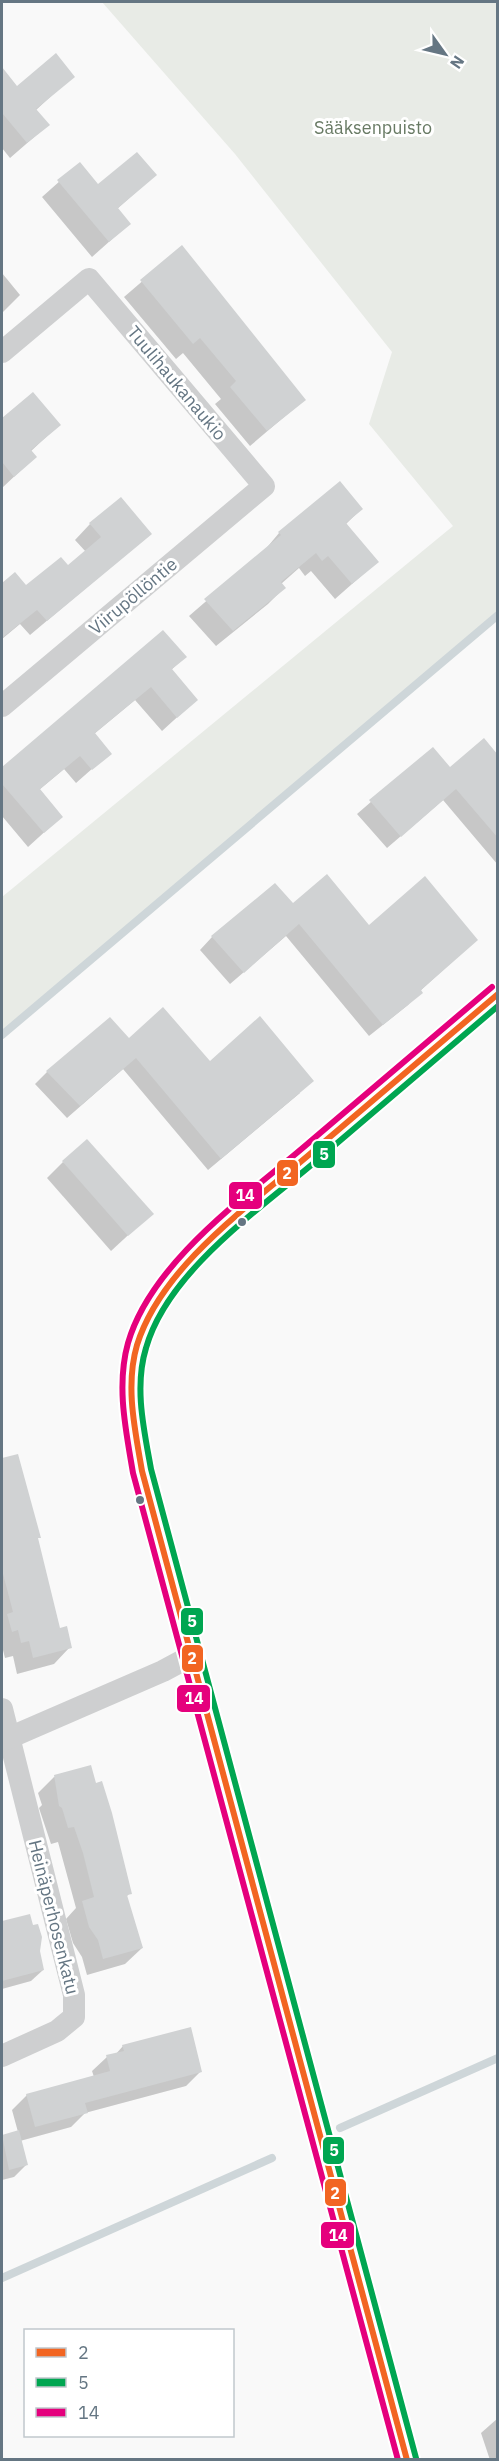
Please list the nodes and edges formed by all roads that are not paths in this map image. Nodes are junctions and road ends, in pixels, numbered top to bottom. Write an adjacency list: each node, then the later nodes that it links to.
1 (2, 352): 2 (street, Tuulihaukanaukio)
2 (264, 486): 3 (street, Viirupöllöntie)
3 (2, 706)
4 (498, 994): 5 (street)
5 (191, 1656): 7 (street); 9 (street)
6 (2, 1709): 7 (street)
7 (5, 1739): 8 (street, Heinäperhosenkatu)
8 (2, 2056)
9 (407, 2460)

